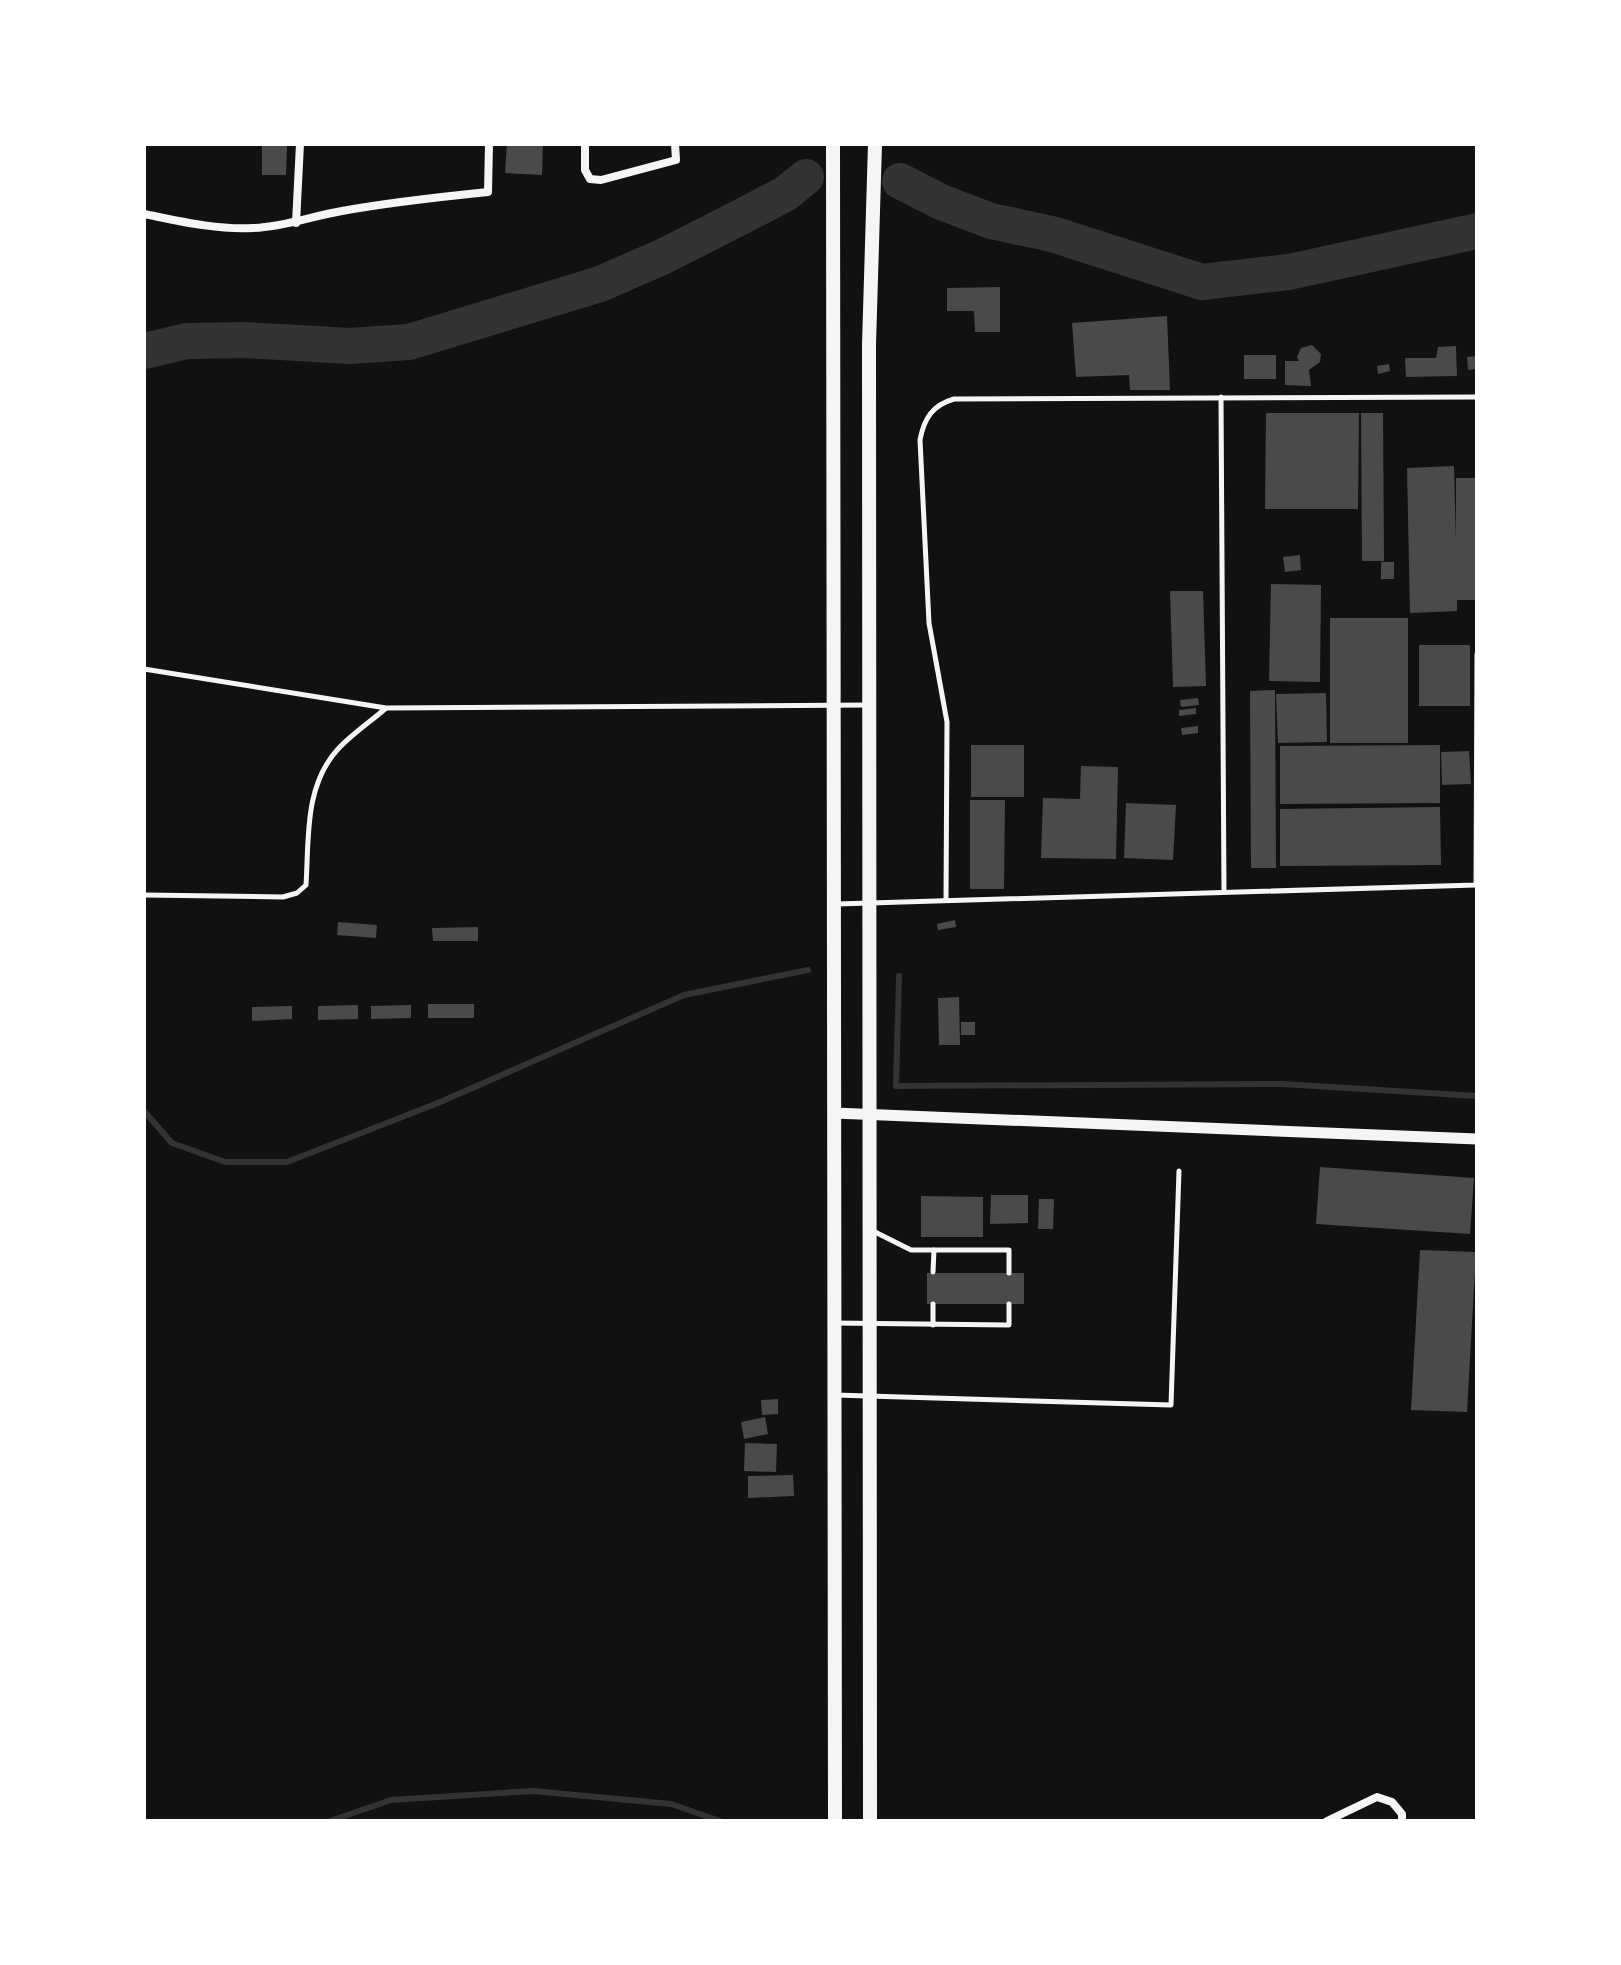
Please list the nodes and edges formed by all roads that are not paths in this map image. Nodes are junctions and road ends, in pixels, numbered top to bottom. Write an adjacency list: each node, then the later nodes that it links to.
1 (300, 144): 8 (street)
2 (489, 144): 8 (street)
3 (585, 144): 4 (street)
4 (675, 144)
5 (833, 144): 14 (main road)
6 (875, 144): 13 (main road)
7 (144, 214): 8 (street)
8 (296, 223)
9 (1221, 397): 10 (lane); 16 (lane); 18 (lane)
10 (1477, 397)
11 (1477, 654): 16 (lane)
12 (144, 669): 15 (lane)
13 (869, 705): 14 (lane); 19 (main road)
14 (832, 706): 15 (lane); 20 (main road)
15 (386, 708): 17 (lane)
16 (1224, 891): 18 (lane)
17 (144, 895)
18 (946, 900): 19 (lane)
19 (868, 903): 20 (lane); 22 (main road)
20 (834, 904): 21 (main road)
21 (834, 1113): 22 (street); 31 (main road)
22 (869, 1114): 23 (street); 25 (main road)
23 (1477, 1139)
24 (1179, 1171): 35 (lane)
25 (869, 1229): 26 (lane); 32 (main road)
26 (934, 1250): 27 (lane); 28 (lane)
27 (933, 1272)
28 (1009, 1273)
29 (933, 1304): 33 (lane)
30 (1009, 1304): 33 (lane)
31 (834, 1323): 32 (lane); 34 (main road)
32 (870, 1324): 33 (lane); 35 (main road)
33 (933, 1325)
34 (834, 1395): 35 (lane); 36 (main road)
35 (871, 1396): 37 (main road)
36 (835, 1821)
37 (870, 1821)
38 (1327, 1821): 39 (street)
39 (1402, 1821)

